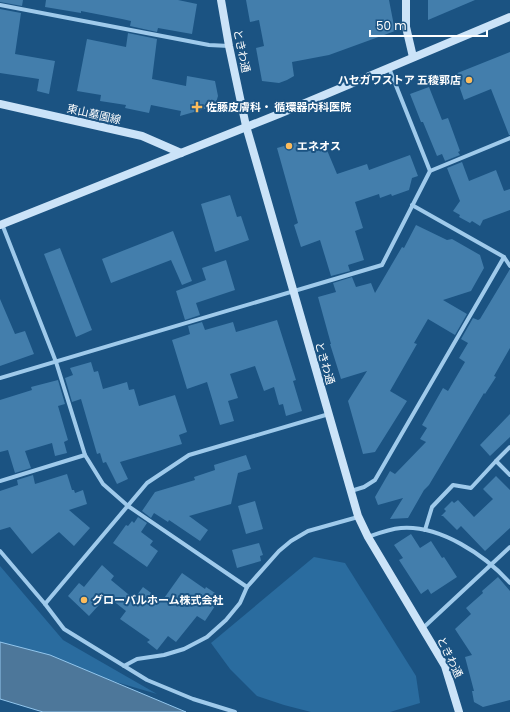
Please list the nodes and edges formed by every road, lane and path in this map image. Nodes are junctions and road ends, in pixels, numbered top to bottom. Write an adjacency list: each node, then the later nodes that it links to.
1 (221, 0): 5 (street, ときわ通)
2 (406, 0): 6 (street)
3 (0, 5): 5 (street)
4 (510, 17): 6 (street)
5 (229, 46): 9 (street, ときわ通)
6 (413, 57): 7 (street)
7 (389, 68): 9 (street); 12 (street)
8 (0, 104): 11 (street, 東山墓園線)
9 (246, 126): 11 (street); 17 (street, ときわ通)
10 (510, 138): 12 (street)
11 (181, 153): 14 (street)
12 (430, 171): 13 (street)
13 (412, 205): 15 (street); 17 (street)
14 (1, 225): 18 (street)
15 (504, 257): 16 (street); 26 (street)
16 (510, 266)
17 (293, 291): 18 (street); 20 (street, ときわ通)
18 (56, 362): 19 (street); 22 (street)
19 (0, 378)
20 (329, 414): 26 (street, ときわ通); 27 (street)
21 (510, 447): 23 (street)
22 (85, 456): 25 (street); 27 (street)
23 (496, 461): 24 (street); 29 (street)
24 (510, 476)
25 (0, 481)
26 (351, 491): 28 (street, ときわ通)
27 (128, 506): 35 (street); 36 (street)
28 (358, 516): 30 (street, ときわ通); 35 (street)
29 (425, 530): 30 (street); 33 (street)
30 (368, 537): 37 (street, ときわ通)
31 (510, 547): 33 (street)
32 (0, 551): 36 (street)
33 (492, 564): 34 (street); 37 (street)
34 (510, 582)
35 (247, 587): 38 (street)
36 (45, 604): 38 (street)
37 (423, 628): 40 (street, ときわ通)
38 (124, 666): 39 (street)
39 (235, 712)
40 (459, 712)

